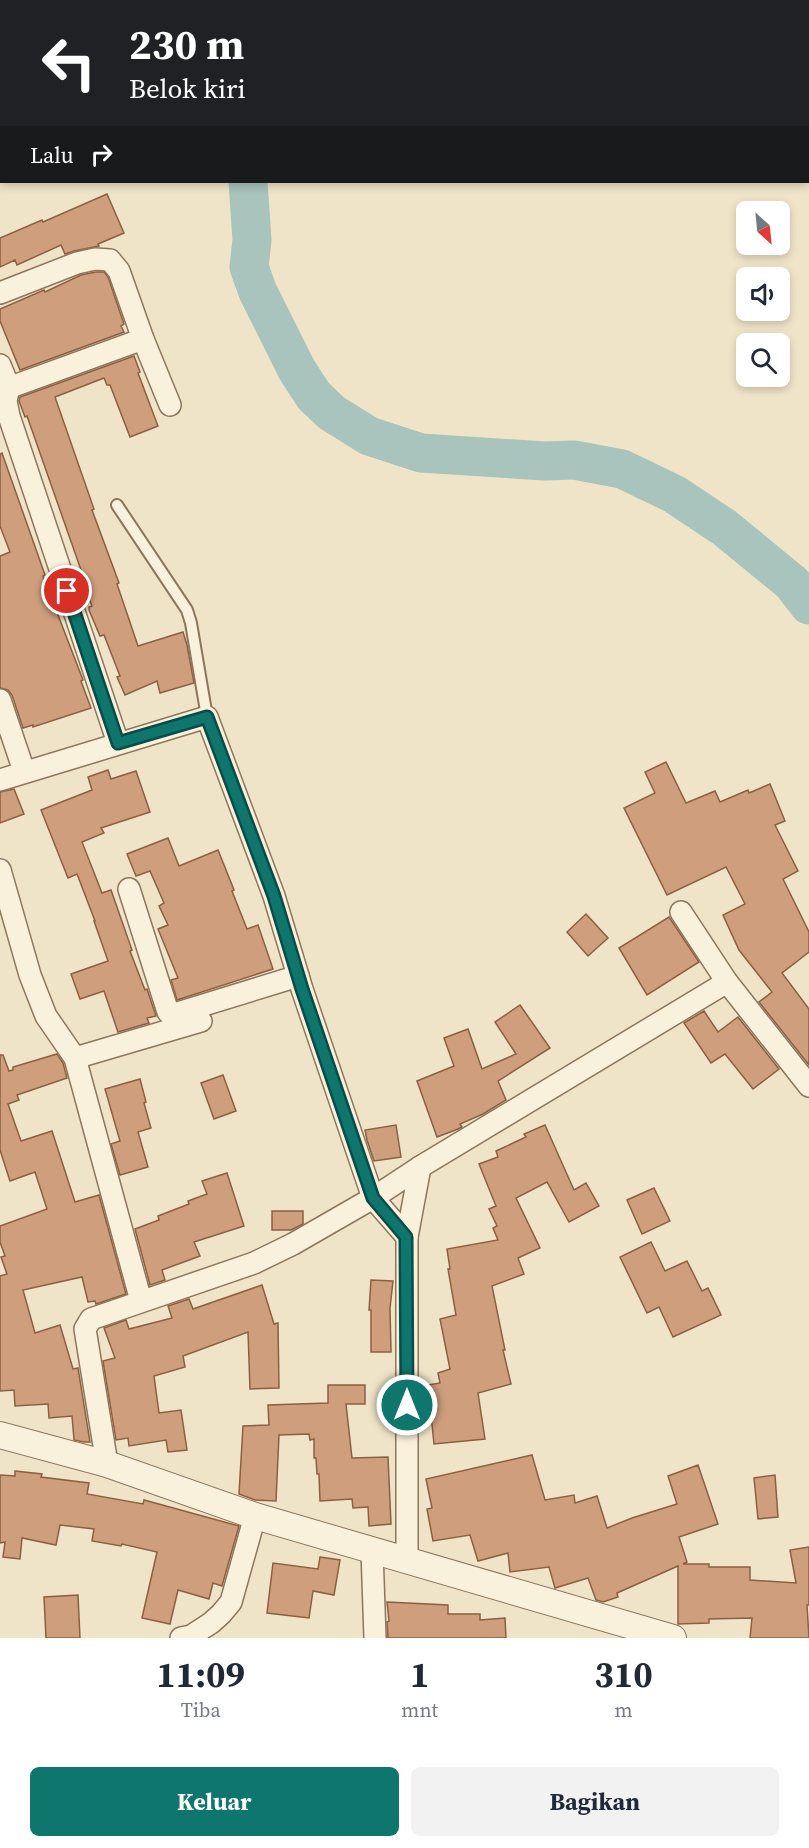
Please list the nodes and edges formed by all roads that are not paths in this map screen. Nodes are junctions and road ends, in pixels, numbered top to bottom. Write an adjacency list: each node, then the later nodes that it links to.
1 (0, 293): 2 (street)
2 (143, 339): 4 (street); 5 (street)
3 (0, 364): 4 (street)
4 (4, 389): 9 (street)
5 (170, 405)
6 (117, 505): 8 (lane)
7 (0, 700): 10 (street)
8 (207, 717): 9 (street); 16 (street)
9 (118, 743): 10 (street)
10 (24, 771): 11 (street)
11 (0, 780)
12 (0, 870): 17 (street)
13 (129, 889): 16 (street)
14 (681, 912): 15 (street)
15 (727, 981): 18 (street); 19 (street)
16 (300, 983): 17 (street); 20 (street)
17 (75, 1058): 22 (street)
18 (809, 1086)
19 (420, 1167): 20 (street); 21 (street)
20 (373, 1198): 21 (street); 22 (street)
21 (406, 1237): 27 (street)
22 (141, 1301): 24 (street)
23 (0, 1436): 24 (street)
24 (107, 1464): 25 (street)
25 (255, 1516): 26 (street); 28 (street)
26 (372, 1551): 27 (street); 29 (street)
27 (407, 1561): 30 (street)
28 (187, 1637)
29 (375, 1638)
30 (673, 1638)

